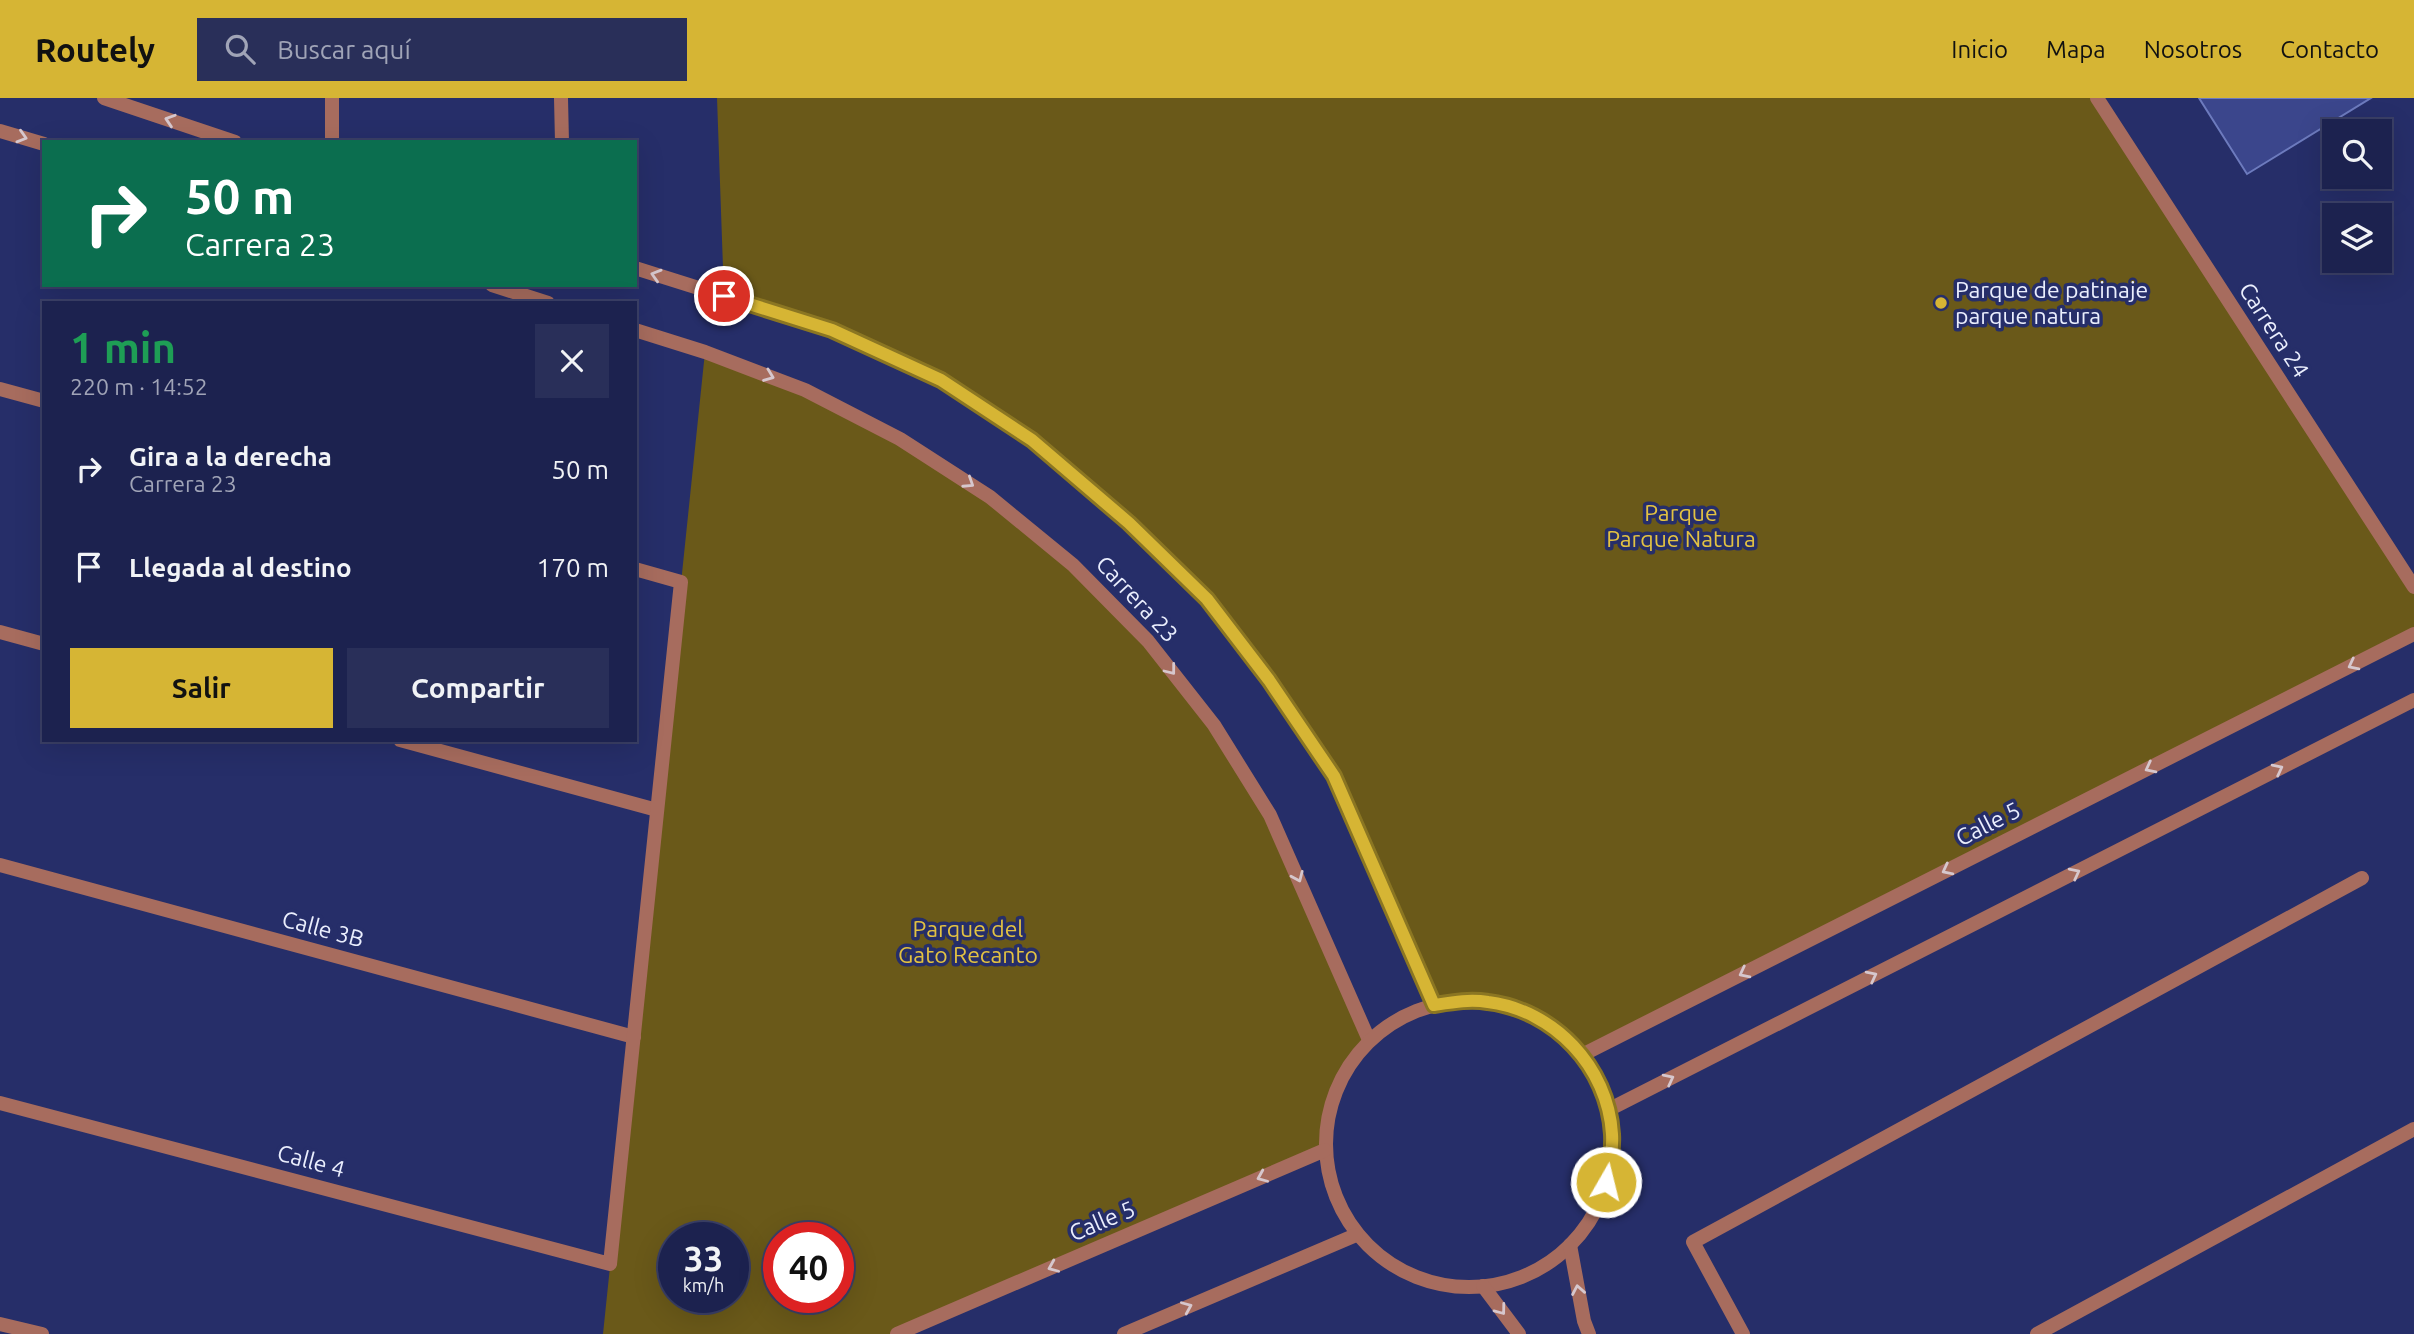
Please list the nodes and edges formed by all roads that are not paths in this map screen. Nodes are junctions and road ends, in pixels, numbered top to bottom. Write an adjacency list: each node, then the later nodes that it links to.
1 (104, 98): 6 (street, one-way to 1)
2 (332, 98): 7 (street)
3 (561, 98): 8 (street)
4 (2097, 98): 17 (street, Carrera 24)
5 (0, 131): 9 (street, one-way to 9)
6 (229, 140)
7 (332, 140)
8 (562, 140)
9 (42, 143)
10 (637, 269): 26 (street, Carrera 23, one-way to 10)
11 (498, 287): 12 (street)
12 (542, 301)
13 (637, 331): 28 (street, Carrera 23, one-way to 28)
14 (0, 389): 15 (street)
15 (42, 400)
16 (637, 570): 23 (street)
17 (2414, 587)
18 (0, 632): 20 (street)
19 (2414, 634): 29 (street, Calle 5, one-way to 29)
20 (42, 643)
21 (2414, 700): 31 (street, one-way to 21)
22 (407, 742): 23 (street)
23 (657, 810): 27 (street)
24 (0, 865): 27 (street, Calle 3B)
25 (2362, 878): 43 (street)
26 (1434, 1005): 28 (street); 29 (street)
27 (634, 1037): 30 (street, Calle 4)
28 (1370, 1040): 33 (street)
29 (1582, 1055): 31 (street)
30 (0, 1103)
31 (1608, 1110): 35 (street)
32 (2414, 1129): 44 (street)
33 (1325, 1150): 34 (street); 39 (street, Calle 5, one-way to 39)
34 (1356, 1235): 36 (street); 40 (street, one-way to 34)
35 (1570, 1245): 36 (street); 42 (street, one-way to 35)
36 (1483, 1286): 41 (street, one-way to 41)
37 (0, 1324): 38 (street)
38 (42, 1334)
39 (897, 1334)
40 (1124, 1334)
41 (1519, 1334)
42 (1589, 1334)
43 (1743, 1334)
44 (2037, 1334)

